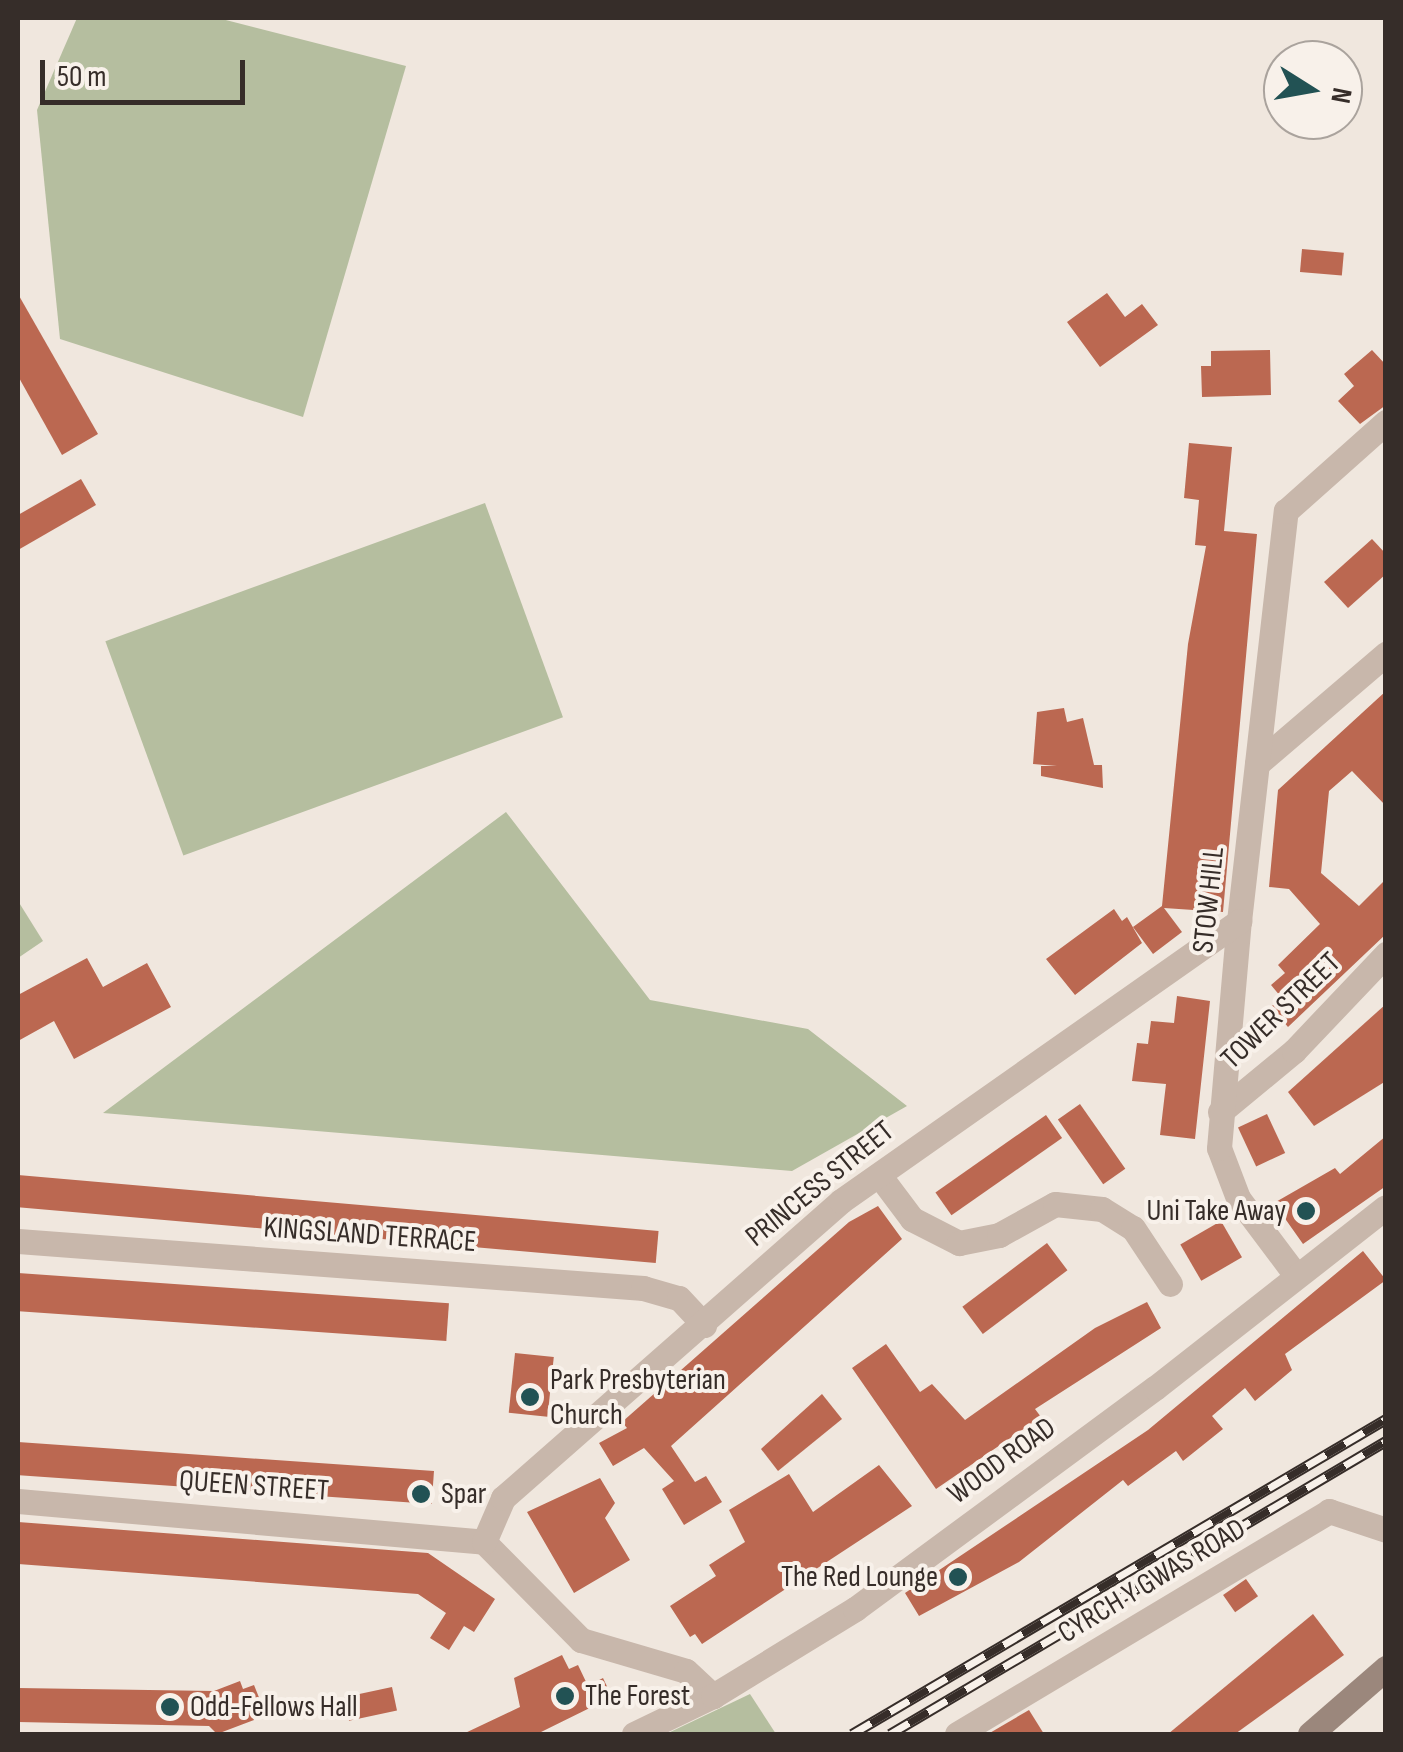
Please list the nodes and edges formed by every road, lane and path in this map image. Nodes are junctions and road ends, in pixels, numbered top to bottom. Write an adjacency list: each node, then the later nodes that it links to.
1 (1386, 422): 3 (street, STOW HILL)
2 (1386, 654): 3 (street)
3 (1257, 764): 4 (street, STOW HILL)
4 (1240, 921): 6 (street, STOW HILL); 7 (street, PRINCESS STREET)
5 (1386, 954): 6 (street, TOWER STREET)
6 (1220, 1112): 10 (street, STOW HILL)
7 (880, 1175): 11 (street); 12 (street, PRINCESS STREET)
8 (1386, 1207): 10 (street, WOOD ROAD)
9 (18, 1241): 12 (street, KINGSLAND TERRACE)
10 (1295, 1274): 17 (street, WOOD ROAD)
11 (1170, 1284)
12 (704, 1325): 15 (street, PRINCESS STREET)
13 (18, 1501): 15 (street, QUEEN STREET)
14 (1386, 1530): 19 (street, CYRCH Y GWAS ROAD)
15 (484, 1542): 17 (street)
16 (1386, 1668): 20 (main road)
17 (713, 1696): 18 (street, WOOD ROAD)
18 (634, 1734)
19 (957, 1734)
20 (1310, 1734)

